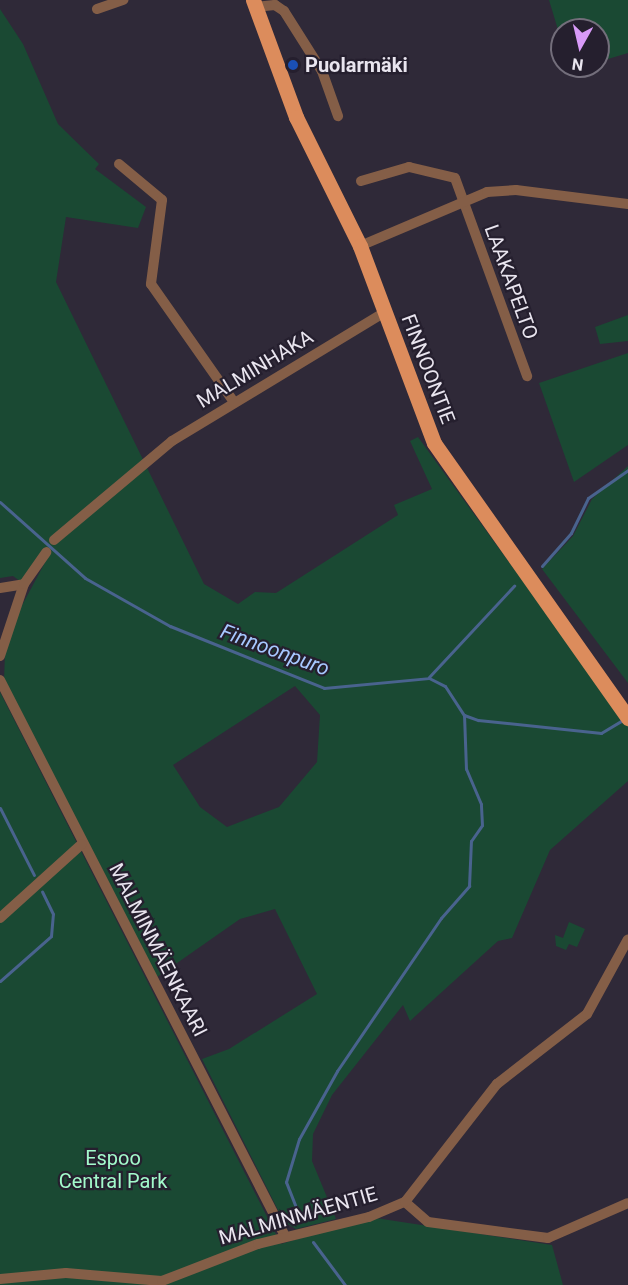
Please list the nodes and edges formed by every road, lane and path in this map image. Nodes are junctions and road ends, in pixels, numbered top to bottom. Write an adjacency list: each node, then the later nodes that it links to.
1 (123, 0): 3 (street)
2 (254, 4): 4 (street); 9 (main road, FINNOONTIE)
3 (97, 9)
4 (338, 116)
5 (119, 164): 12 (street)
6 (361, 181): 7 (street, LAAKAPELTO)
7 (461, 200): 8 (street); 9 (street); 11 (street, LAAKAPELTO)
8 (628, 204)
9 (360, 246): 10 (main road, FINNOONTIE)
10 (385, 312): 12 (street, MALMINHAKA); 19 (main road, FINNOONTIE)
11 (527, 376)
12 (234, 402): 13 (street, MALMINHAKA)
13 (54, 540)
14 (46, 552): 15 (street)
15 (24, 584): 16 (street); 17 (street)
16 (0, 588)
17 (0, 656)
18 (0, 680): 20 (street, MALMINMÄENKAARI)
19 (628, 718)
20 (82, 844): 21 (street); 25 (street, MALMINMÄENKAARI)
21 (0, 918)
22 (628, 939): 23 (street, MALMINMÄENTIE)
23 (405, 1202): 24 (street); 25 (street, MALMINMÄENTIE)
24 (628, 1203)
25 (285, 1236): 26 (street, MALMINMÄENTIE)
26 (0, 1280)

